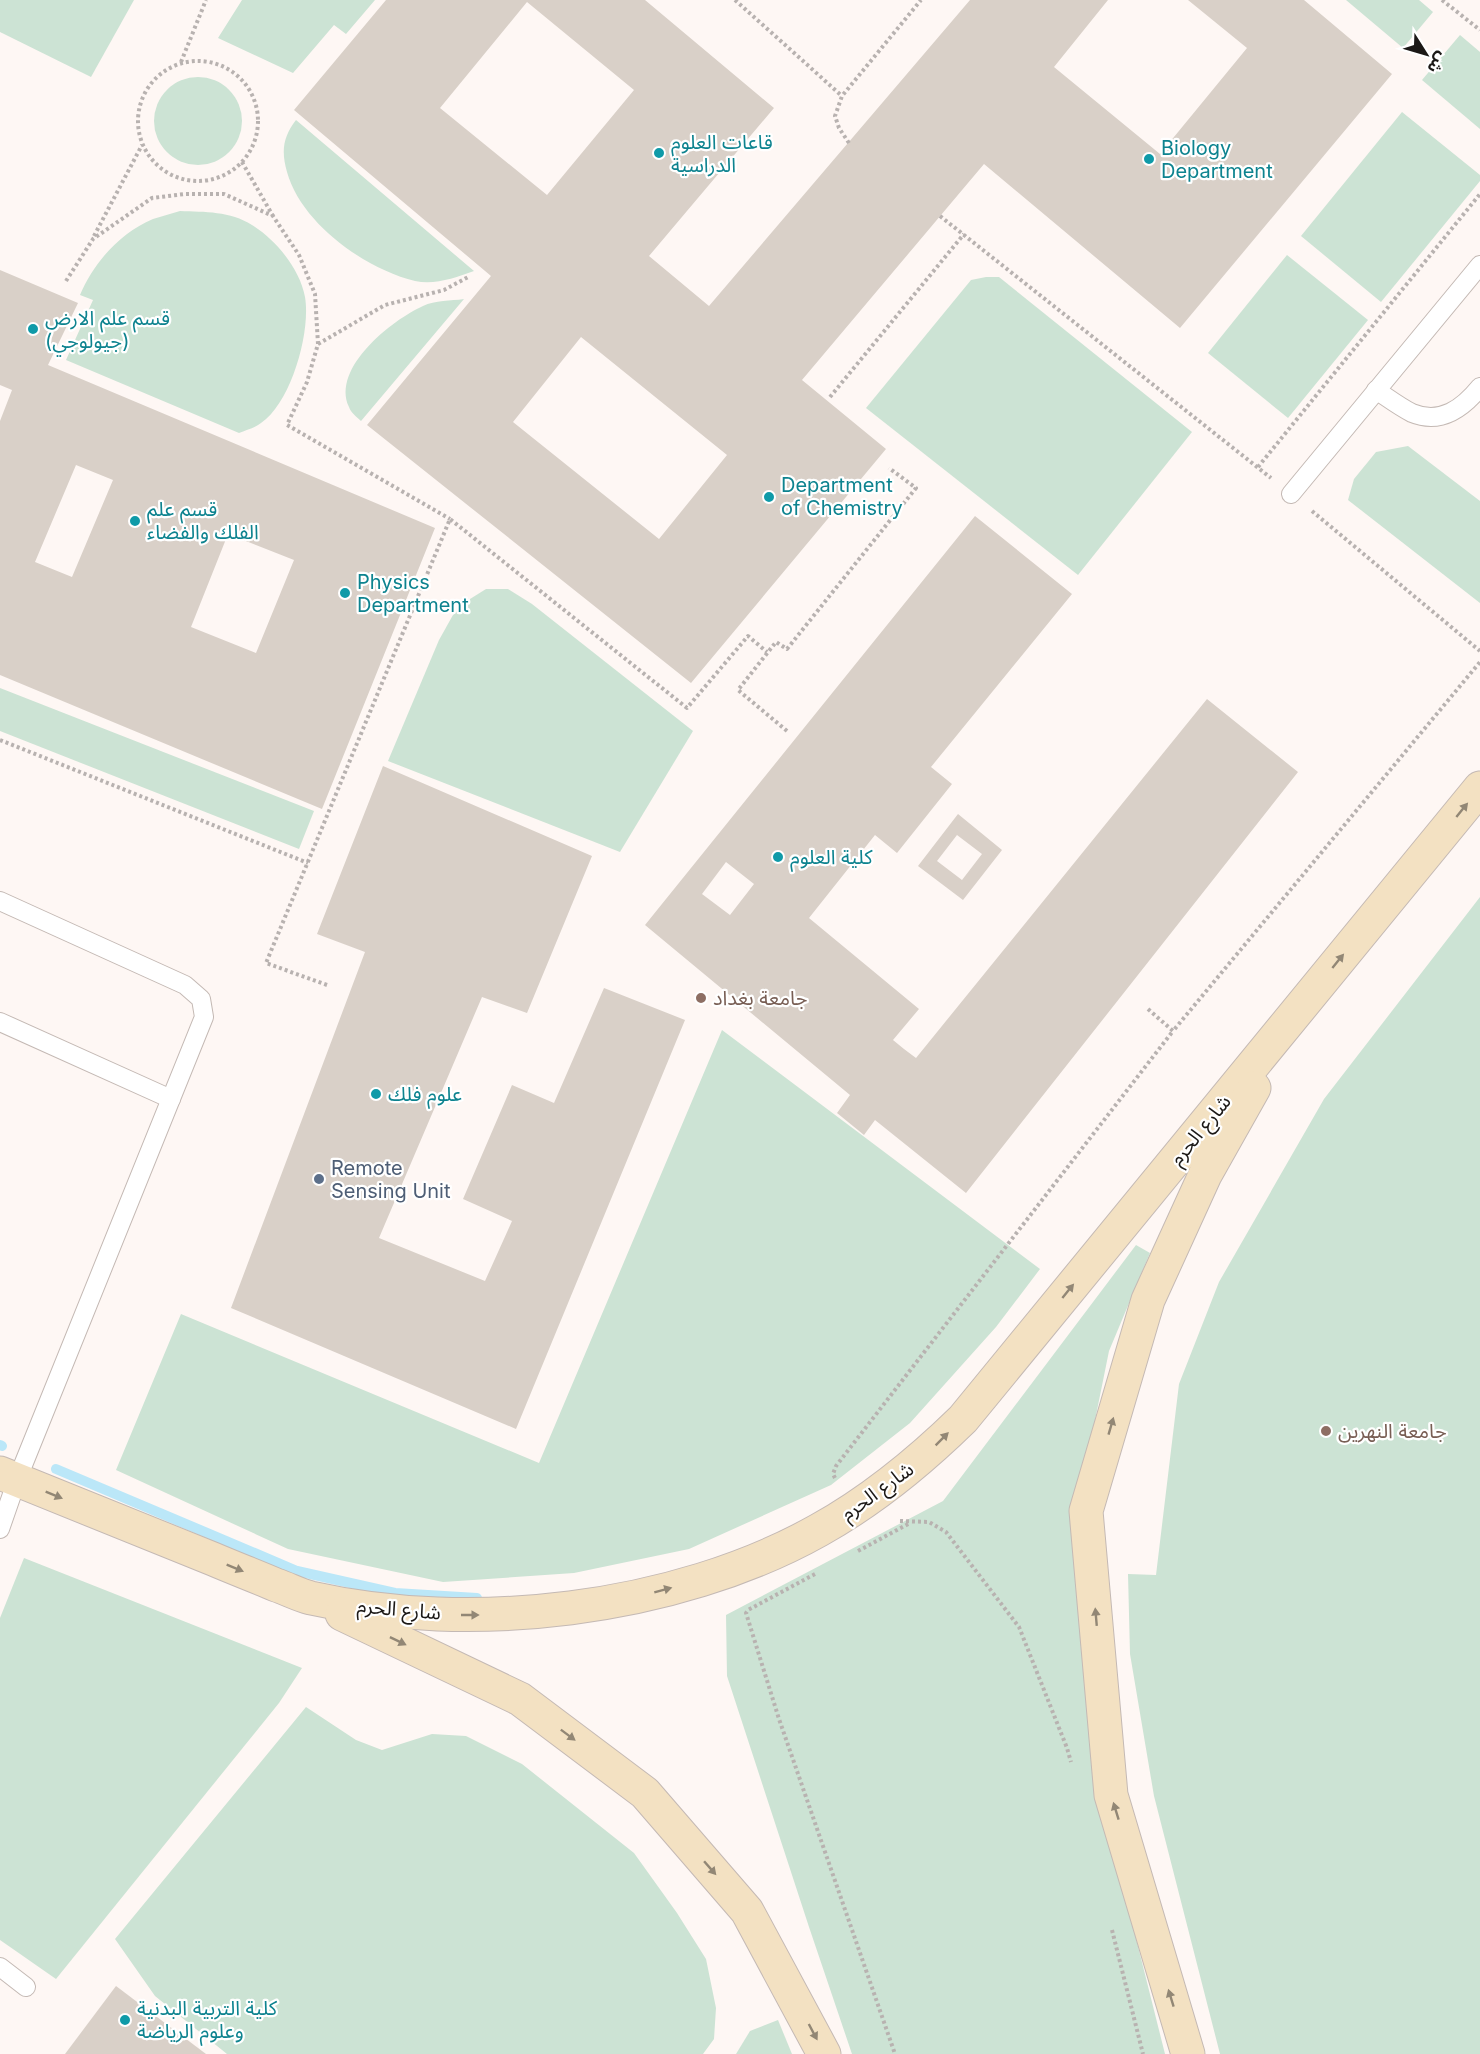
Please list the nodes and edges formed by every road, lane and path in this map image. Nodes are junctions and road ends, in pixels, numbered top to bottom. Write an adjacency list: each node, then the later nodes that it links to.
1 (206, 0): 6 (path)
2 (735, 0): 7 (path)
3 (921, 0): 7 (path)
4 (1442, 0): 5 (path)
5 (1480, 30)
6 (180, 63): 9 (path); 10 (path)
7 (842, 96): 8 (path)
8 (849, 143)
9 (142, 144): 10 (path); 15 (path)
10 (242, 162): 12 (path)
11 (1480, 194): 23 (path)
12 (273, 216): 15 (path); 19 (path)
13 (940, 216): 14 (path)
14 (964, 234): 22 (path); 23 (path)
15 (93, 239): 18 (path)
16 (1480, 265): 21 (lane)
17 (470, 276): 19 (path)
18 (66, 281)
19 (318, 344): 26 (path)
20 (1480, 387): 21 (lane)
21 (1376, 390): 25 (lane)
22 (830, 397)
23 (1258, 467): 25 (path)
24 (888, 468): 28 (path)
25 (1291, 494): 27 (path)
26 (450, 519): 28 (path); 33 (path)
27 (1480, 651)
28 (768, 652): 30 (path)
29 (1480, 662): 39 (path)
30 (787, 731)
31 (0, 740): 33 (path)
32 (1480, 788): 36 (street, شارع الحرم, one-way to 32)
33 (308, 863): 35 (path)
34 (0, 901): 40 (lane)
35 (327, 985)
36 (1301, 1006): 42 (street, شارع الحرم, one-way to 36); 54 (street, one-way to 36)
37 (1148, 1009): 39 (path)
38 (0, 1022): 40 (lane)
39 (1173, 1031): 42 (path)
40 (171, 1099): 41 (lane)
41 (9, 1477): 43 (lane); 46 (street, شارع الحرم, one-way to 46)
42 (857, 1507): 46 (street, شارع الحرم, one-way to 42)
43 (0, 1529)
44 (850, 1556): 47 (path)
45 (819, 1572): 52 (path)
46 (308, 1598): 51 (street, one-way to 51)
47 (1073, 1770)
48 (1109, 1920): 53 (path)
49 (0, 1967): 50 (lane)
50 (26, 1987)
51 (824, 2054)
52 (895, 2054)
53 (1143, 2054)
54 (1188, 2054)

